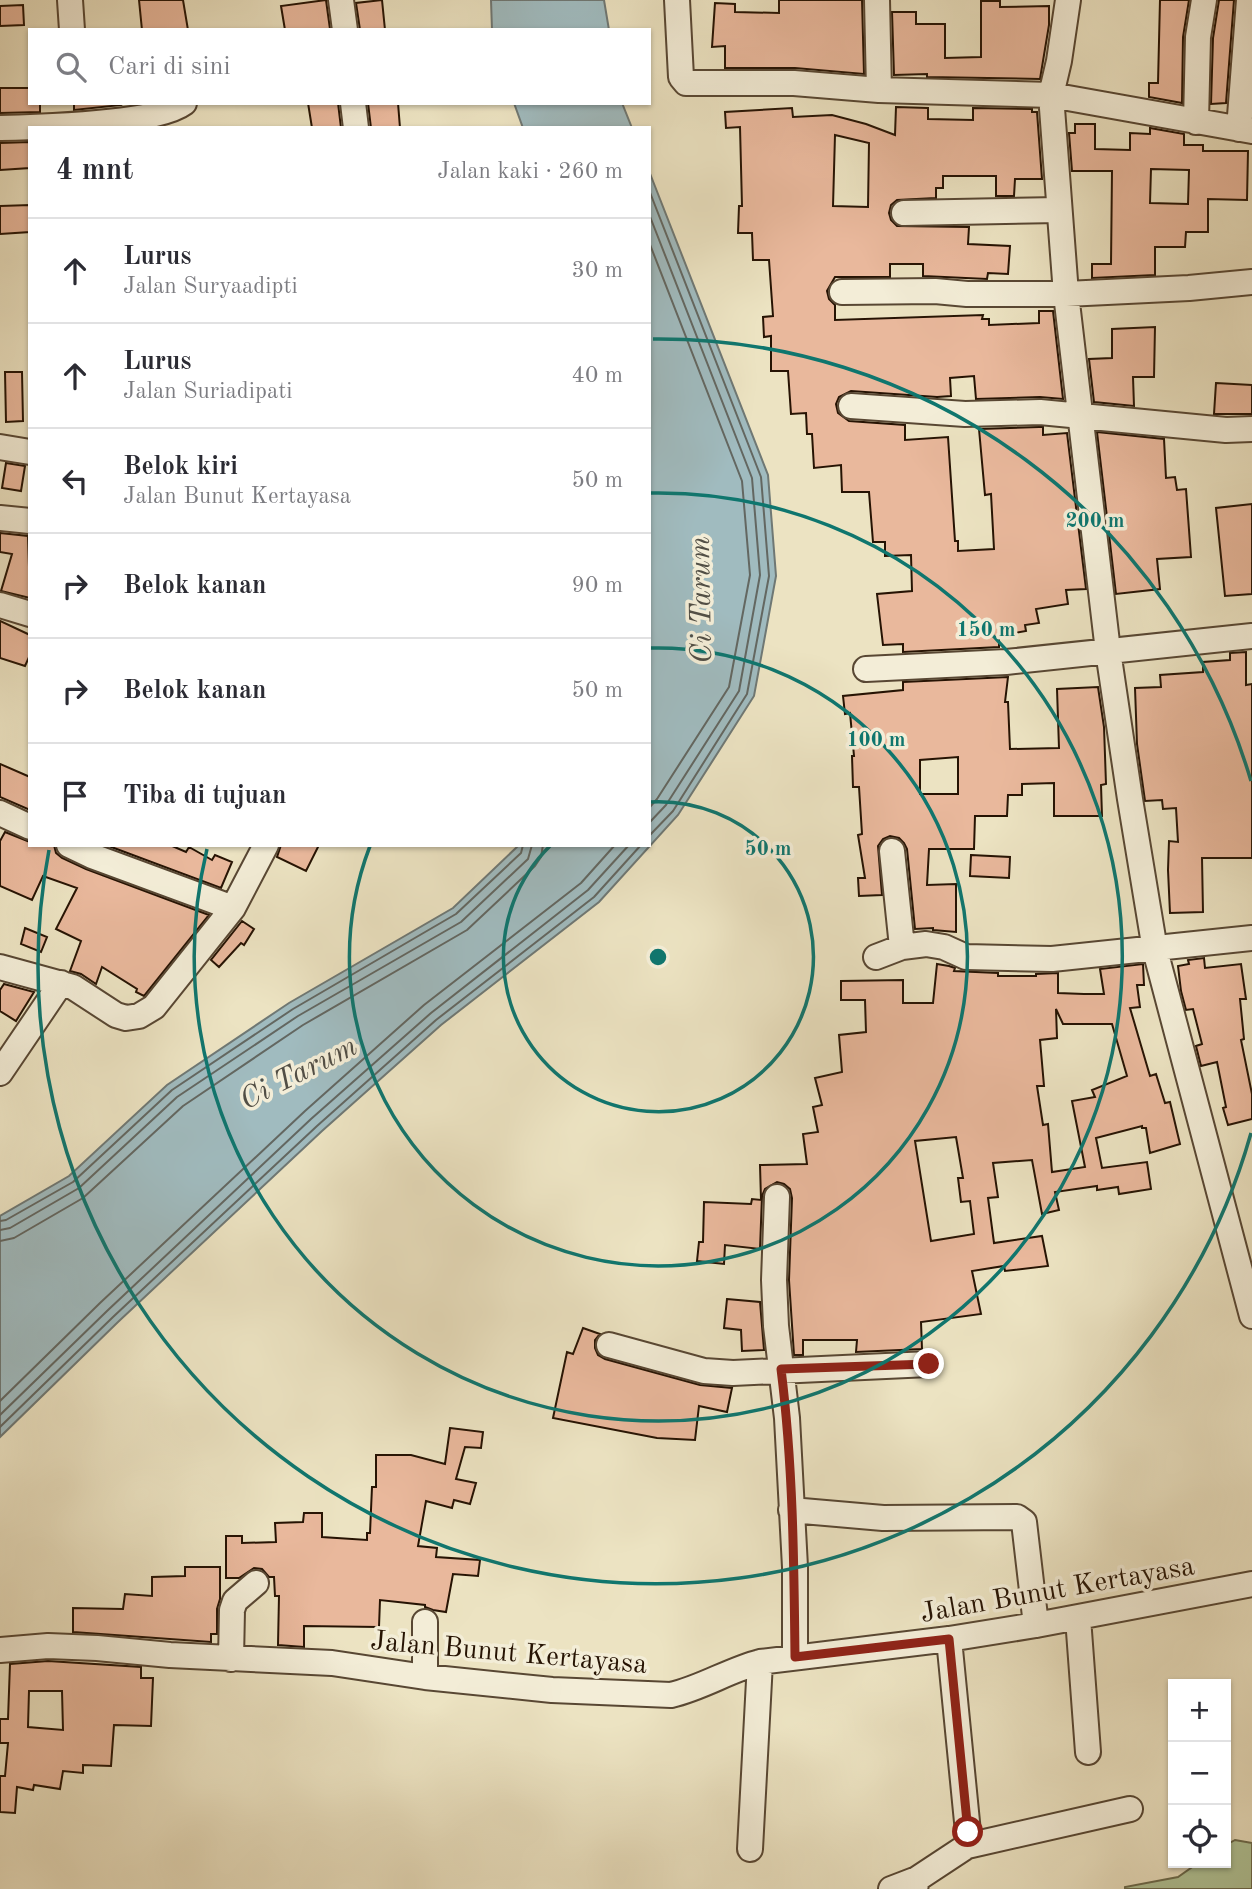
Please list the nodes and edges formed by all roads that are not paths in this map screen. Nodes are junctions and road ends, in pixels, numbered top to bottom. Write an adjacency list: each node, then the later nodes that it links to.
1 (71, 0): 8 (street)
2 (341, 0): 9 (street)
3 (677, 0): 10 (street)
4 (877, 0): 10 (street)
5 (1069, 0): 11 (street)
6 (1204, 0): 14 (street)
7 (1249, 0): 19 (street)
8 (72, 28)
9 (345, 28)
10 (879, 90): 11 (street)
11 (1051, 95): 14 (street); 20 (street)
12 (181, 105): 15 (street)
13 (353, 105): 16 (street)
14 (1196, 122): 19 (street)
15 (57, 126)
16 (356, 126)
17 (28, 127): 18 (street)
18 (0, 128)
19 (1245, 130)
20 (1059, 210): 21 (street); 24 (street)
21 (904, 213)
22 (1252, 282): 24 (street)
23 (842, 292): 24 (street)
24 (1066, 294): 26 (street)
25 (851, 406): 26 (street)
26 (1082, 415): 27 (street); 35 (street)
27 (1252, 429)
28 (0, 447): 29 (street)
29 (28, 452)
30 (0, 517): 31 (street)
31 (28, 521)
32 (0, 605): 33 (street)
33 (28, 613)
34 (1252, 636): 35 (street)
35 (1108, 651): 36 (street); 45 (street)
36 (866, 669)
37 (0, 813): 38 (street)
38 (28, 826)
39 (73, 847): 42 (street)
40 (265, 847): 42 (street)
41 (892, 851): 44 (street)
42 (233, 908): 48 (street)
43 (1252, 938): 45 (street)
44 (902, 947): 45 (street); 46 (street)
45 (1155, 950): 51 (street)
46 (876, 957)
47 (0, 967): 48 (street)
48 (61, 982): 49 (street)
49 (0, 1073)
50 (777, 1198): 54 (street)
51 (1252, 1316)
52 (609, 1345): 54 (street)
53 (929, 1364): 54 (street)
54 (781, 1369): 55 (street)
55 (792, 1510): 60 (street); 63 (street)
56 (256, 1583): 64 (street)
57 (1252, 1584): 58 (street, Jalan Bunut Kertayasa)
58 (1078, 1618): 60 (street, Jalan Bunut Kertayasa); 67 (street)
59 (425, 1622): 66 (street)
60 (1036, 1625): 61 (street, Jalan Bunut Kertayasa)
61 (949, 1639): 63 (street, Jalan Bunut Kertayasa); 69 (street)
62 (0, 1650): 64 (street, Jalan Bunut Kertayasa)
63 (795, 1657): 65 (street, Jalan Bunut Kertayasa)
64 (231, 1658): 66 (street, Jalan Bunut Kertayasa)
65 (760, 1662): 66 (street, Jalan Bunut Kertayasa); 70 (street)
66 (425, 1677)
67 (1088, 1752)
68 (1130, 1809): 69 (street)
69 (967, 1846): 71 (street)
70 (750, 1849)
71 (916, 1884): 72 (street)
72 (891, 1889)

